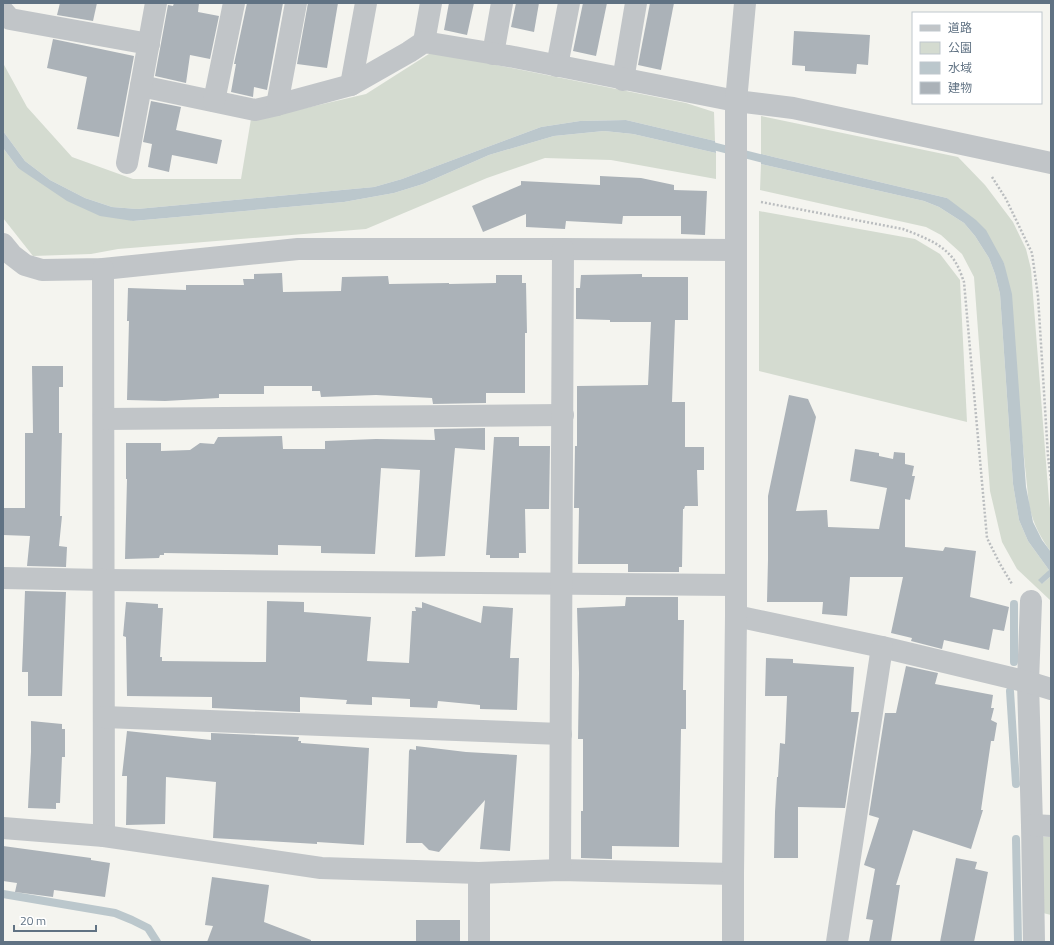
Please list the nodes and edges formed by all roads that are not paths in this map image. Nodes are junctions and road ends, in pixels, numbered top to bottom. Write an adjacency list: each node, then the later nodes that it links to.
1 (156, 3): 12 (street)
2 (234, 3): 18 (street)
3 (296, 3): 20 (street)
4 (366, 3): 16 (street)
5 (431, 3): 11 (street)
6 (502, 3): 13 (street)
7 (569, 3): 14 (street)
8 (636, 3): 15 (street)
9 (745, 3): 19 (street)
10 (3, 11): 12 (street)
11 (424, 42): 13 (street); 16 (street)
12 (149, 44): 17 (street)
13 (493, 54): 14 (street)
14 (557, 66): 15 (street)
15 (623, 80): 19 (street)
16 (351, 84): 20 (street)
17 (141, 86): 18 (street); 21 (street)
18 (214, 101): 20 (street)
19 (736, 101): 22 (street); 25 (street)
20 (277, 105)
21 (127, 162)
22 (1051, 163)
23 (3, 244): 26 (street)
24 (563, 249): 25 (street); 26 (street); 27 (street)
25 (736, 250): 32 (street)
26 (103, 269): 28 (street)
27 (563, 415): 28 (street); 31 (street)
28 (104, 419): 30 (street)
29 (3, 578): 30 (street)
30 (104, 580): 31 (street); 38 (street)
31 (562, 583): 32 (street); 39 (street)
32 (736, 585): 34 (street)
33 (1031, 601): 36 (street)
34 (736, 616): 35 (street); 45 (street)
35 (882, 647): 36 (street); 48 (street)
36 (1028, 682): 37 (street); 40 (street)
37 (1051, 689)
38 (104, 717): 39 (street); 42 (street)
39 (561, 734): 43 (street)
40 (1042, 825): 49 (street)
41 (3, 828): 42 (street)
42 (104, 836): 44 (street)
43 (560, 870): 44 (street); 45 (street)
44 (479, 873): 46 (street)
45 (733, 874): 47 (street)
46 (479, 942)
47 (733, 942)
48 (837, 942)
49 (1034, 942)

